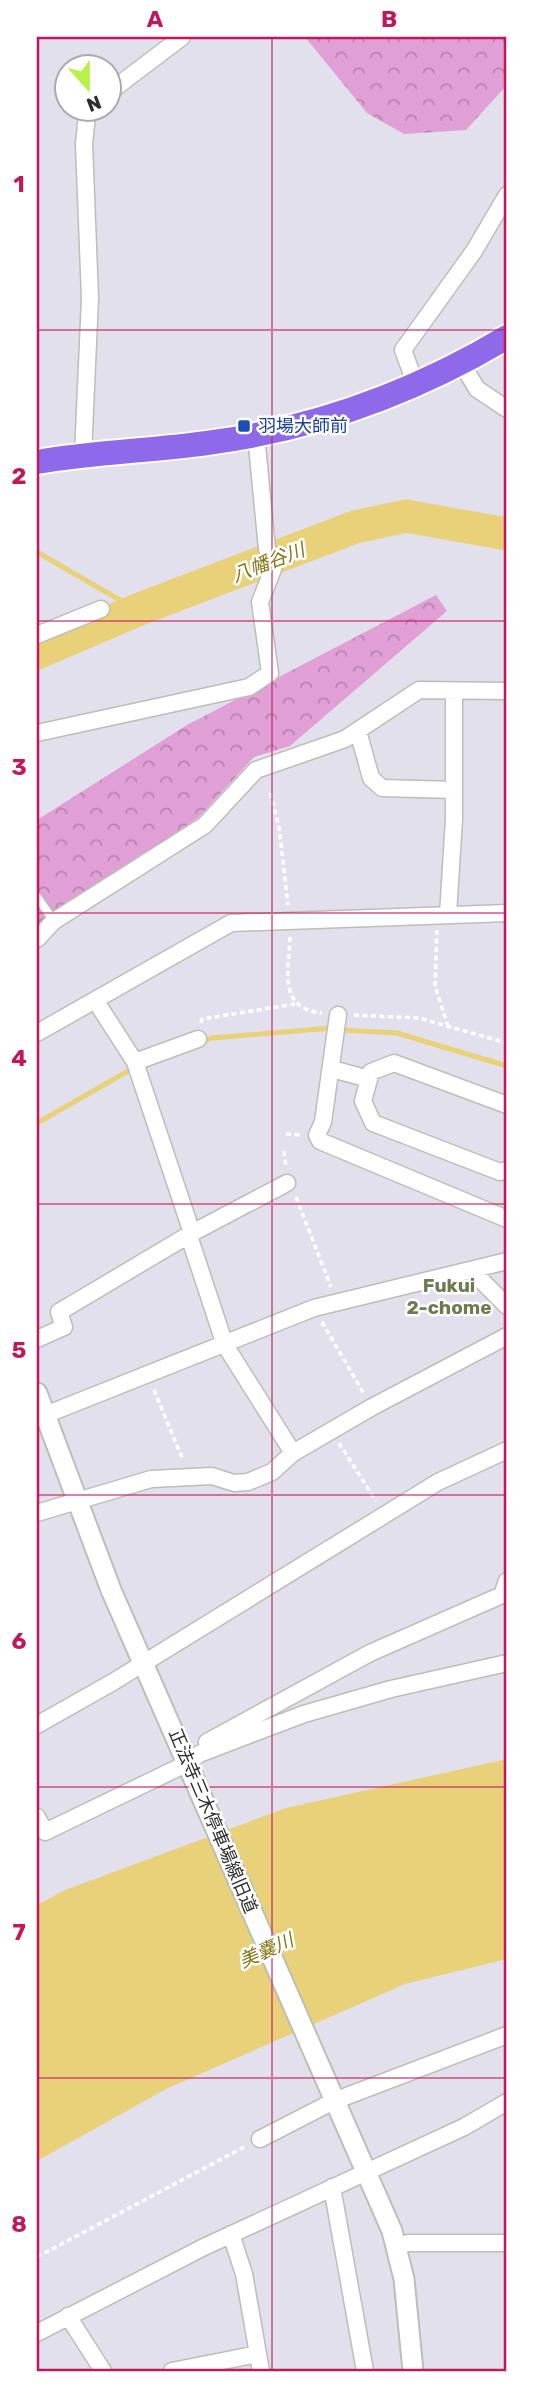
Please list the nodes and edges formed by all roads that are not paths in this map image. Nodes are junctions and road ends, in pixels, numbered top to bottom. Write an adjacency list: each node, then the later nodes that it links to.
1 (182, 37): 2 (street)
2 (122, 82)
3 (86, 122): 10 (street)
4 (507, 195): 7 (street)
5 (507, 337): 6 (main road)
6 (462, 364): 7 (main road); 8 (street)
7 (416, 385): 9 (main road)
8 (507, 409)
9 (256, 435): 10 (main road); 17 (street)
10 (83, 454): 11 (main road)
11 (37, 462)
12 (101, 610): 13 (street)
13 (37, 635)
14 (454, 691): 15 (street); 16 (street); 18 (street)
15 (507, 691)
16 (358, 730): 18 (street); 22 (street)
17 (37, 733)
18 (454, 790): 21 (street)
19 (37, 897): 22 (lane)
20 (507, 913): 21 (street)
21 (443, 914): 24 (street)
22 (54, 921): 23 (street)
23 (37, 939)
24 (95, 1000): 26 (street); 28 (street)
25 (338, 1015): 29 (street)
26 (37, 1033)
27 (198, 1039): 28 (street)
28 (135, 1062): 35 (street)
29 (332, 1069): 30 (street); 34 (street)
30 (369, 1079): 31 (street); 32 (street)
31 (507, 1105)
32 (507, 1170)
33 (287, 1183): 35 (street)
34 (507, 1219)
35 (190, 1234): 40 (street); 41 (street)
36 (507, 1261): 37 (street)
37 (471, 1270): 38 (street); 41 (street)
38 (507, 1306)
39 (507, 1336): 45 (street)
40 (37, 1339)
41 (225, 1345): 43 (street); 45 (street)
42 (37, 1394): 43 (street, 正法寺三木停車場線旧道)
43 (43, 1423): 46 (street, 正法寺三木停車場線旧道)
44 (507, 1450): 49 (street)
45 (293, 1452): 46 (street)
46 (78, 1503): 47 (street); 49 (street, 正法寺三木停車場線旧道)
47 (37, 1513)
48 (507, 1581): 52 (street)
49 (144, 1661): 51 (street); 52 (street, 正法寺三木停車場線旧道)
50 (507, 1663): 52 (street)
51 (37, 1725)
52 (193, 1759): 53 (street); 55 (street, 正法寺三木停車場線旧道)
53 (37, 1817)
54 (507, 2035): 55 (street)
55 (331, 2095): 57 (street); 58 (street, 正法寺三木停車場線旧道)
56 (507, 2102): 58 (street)
57 (260, 2139)
58 (366, 2172): 59 (street); 62 (street, 正法寺三木停車場線旧道)
59 (332, 2188): 60 (street); 69 (street)
60 (231, 2234): 63 (street); 65 (street)
61 (507, 2243): 62 (street)
62 (396, 2246): 70 (street, 正法寺三木停車場線旧道)
63 (68, 2316): 64 (street); 66 (street)
64 (37, 2333)
65 (258, 2354): 67 (street); 68 (street)
66 (103, 2371)
67 (172, 2371)
68 (261, 2371)
69 (365, 2371)
70 (413, 2371)

